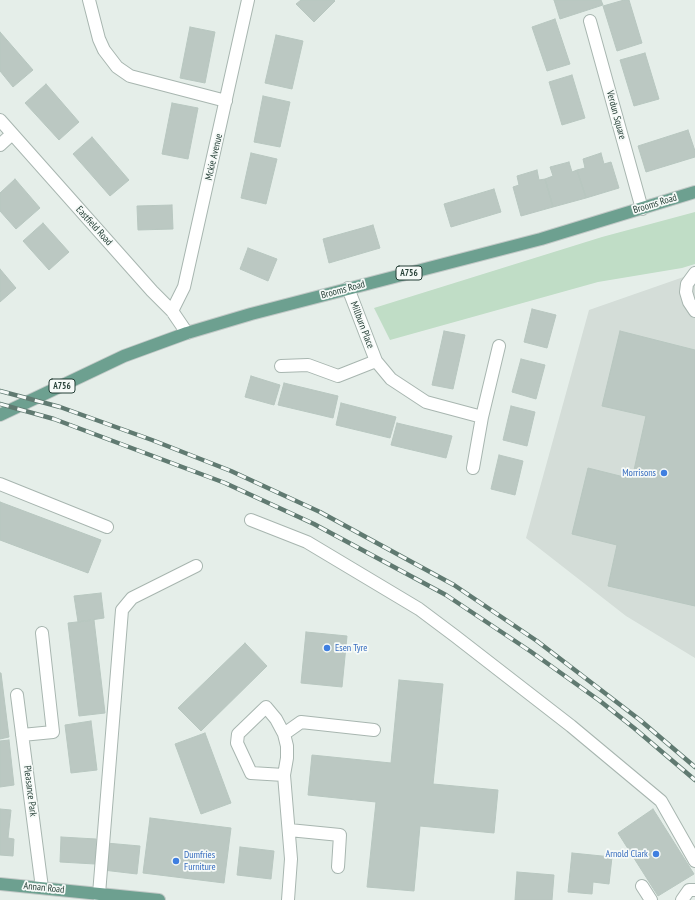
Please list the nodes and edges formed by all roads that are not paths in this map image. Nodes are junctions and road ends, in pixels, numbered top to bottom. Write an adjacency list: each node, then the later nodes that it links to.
1 (89, 0): 4 (street)
2 (248, 0): 4 (street, Mckie Avenue)
3 (590, 21): 9 (street, Verdun Square)
4 (226, 102): 12 (street, Mckie Avenue)
5 (0, 120): 6 (street, Eastfield Road)
6 (12, 134): 7 (street); 12 (street, Eastfield Road)
7 (0, 145)
8 (695, 192): 9 (main road, Brooms Road / A756)
9 (642, 209): 11 (main road, Brooms Road / A756)
10 (695, 273): 13 (street)
11 (348, 288): 14 (main road, Brooms Road / A756); 16 (street, Millburn Place)
12 (172, 311): 14 (street, Eastfield Road)
13 (695, 311)
14 (187, 333): 18 (main road, Brooms Road / A756)
15 (499, 346): 19 (street)
16 (376, 361): 17 (street, Millburn Place); 19 (street, Millburn Place)
17 (281, 366)
18 (0, 415)
19 (482, 417): 20 (street)
20 (473, 468)
21 (0, 484): 23 (street)
22 (251, 520): 32 (street)
23 (107, 527)
24 (196, 566): 38 (street)
25 (42, 633): 29 (street)
26 (17, 695): 29 (street, Pleasance Park)
27 (374, 730): 28 (street)
28 (284, 734): 30 (street); 30 (street)
29 (22, 735): 36 (street, Pleasance Park)
30 (284, 775): 31 (street)
31 (289, 830): 33 (street); 40 (street)
32 (695, 861)
33 (338, 867)
34 (0, 884): 36 (main road, Annan Road)
35 (642, 886): 41 (street)
36 (42, 888): 38 (main road, Annan Road)
37 (695, 890): 42 (street)
38 (99, 897): 39 (main road, Annan Road)
39 (159, 900)
40 (288, 900)
41 (651, 900)
42 (682, 900)

